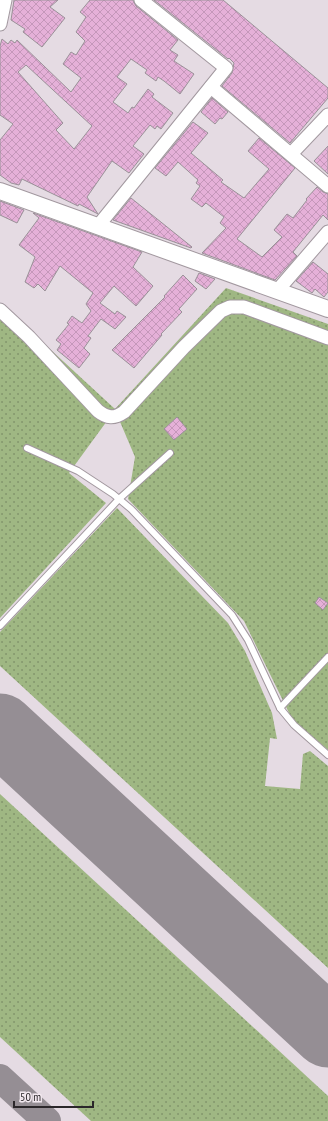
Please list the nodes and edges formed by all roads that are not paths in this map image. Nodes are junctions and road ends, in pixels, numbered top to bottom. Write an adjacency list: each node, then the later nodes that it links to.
1 (5, 0): 3 (street)
2 (141, 0): 4 (street)
3 (0, 24)
4 (211, 87): 6 (street); 9 (street)
5 (328, 115): 6 (street)
6 (291, 154): 7 (street)
7 (328, 186)
8 (0, 191): 9 (street)
9 (98, 226): 11 (street)
10 (328, 232): 11 (street)
11 (277, 291): 12 (street)
12 (328, 309)
13 (0, 310): 14 (street)
14 (328, 338)
15 (27, 448): 17 (lane)
16 (170, 453): 17 (lane)
17 (119, 499): 18 (lane); 20 (lane)
18 (0, 626)
19 (328, 657): 20 (lane)
20 (280, 708): 21 (lane)
21 (328, 755)

